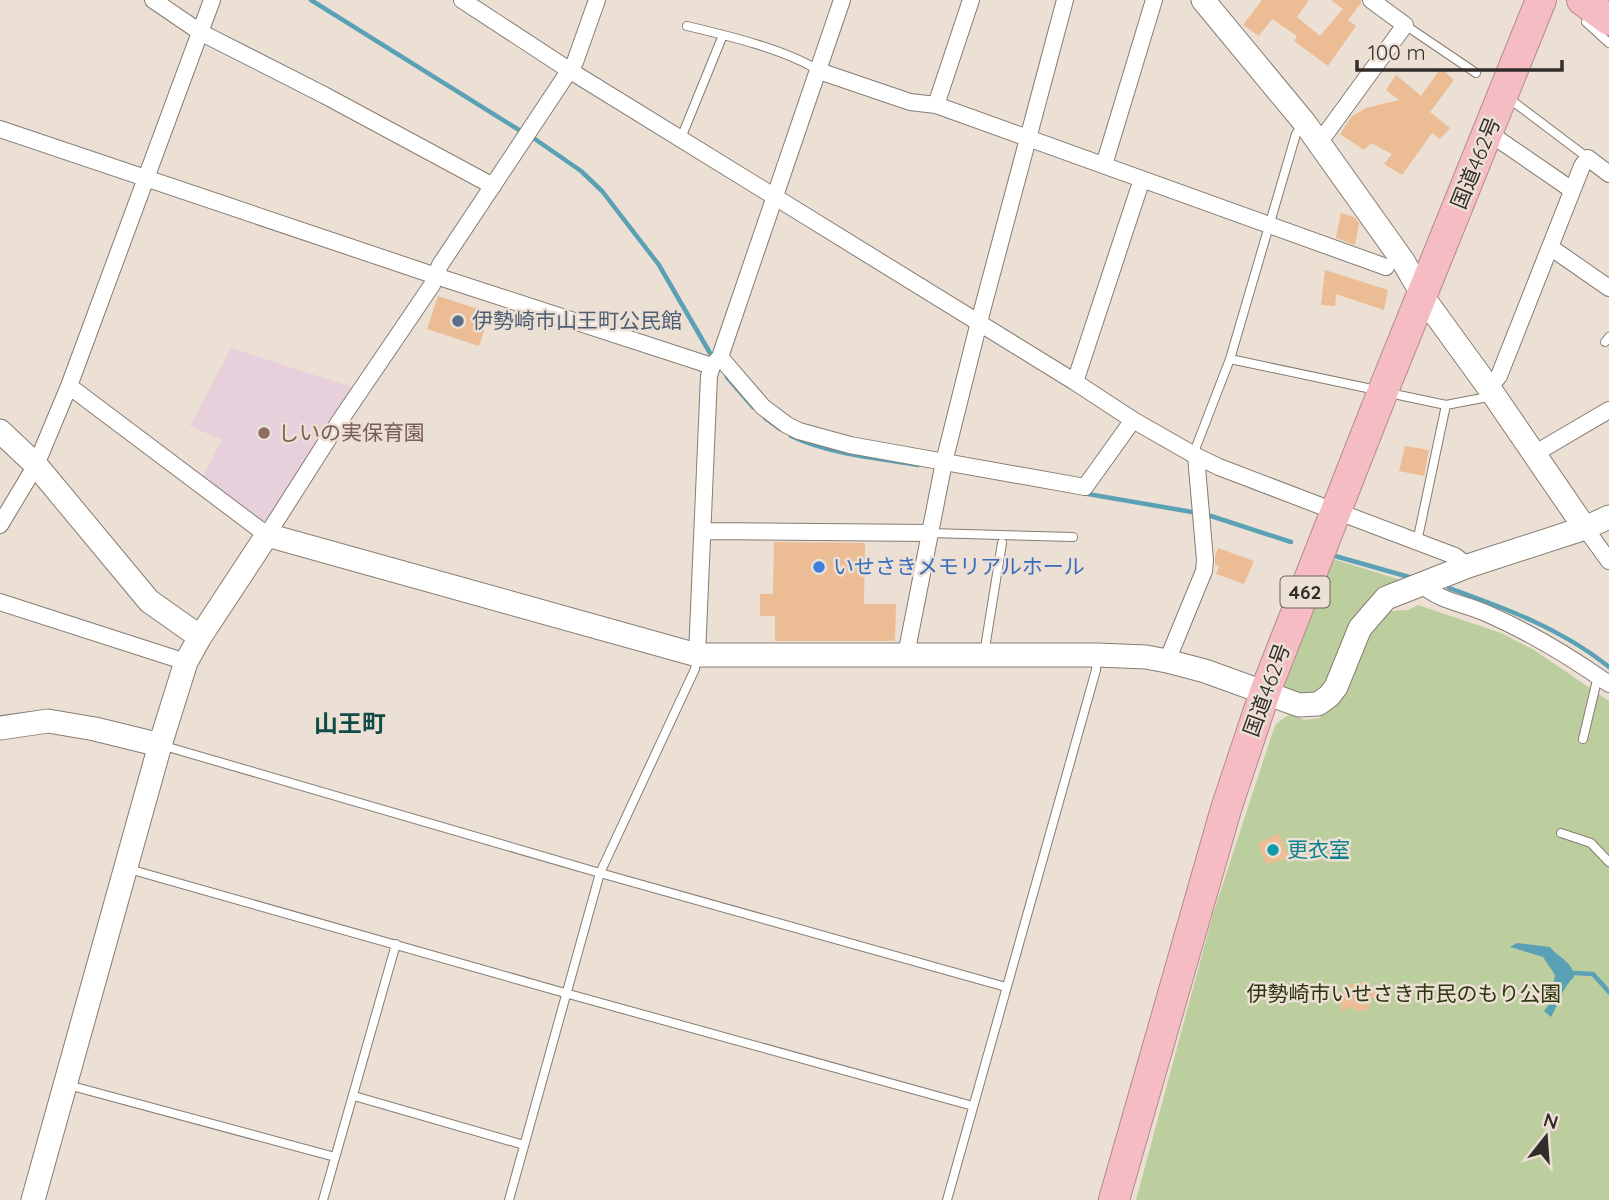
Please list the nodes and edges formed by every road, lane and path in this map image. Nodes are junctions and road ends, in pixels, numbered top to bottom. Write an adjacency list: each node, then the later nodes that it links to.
1 (153, 0): 16 (street)
2 (212, 0): 16 (street)
3 (462, 0): 19 (street)
4 (597, 0): 19 (street)
5 (842, 0): 20 (street)
6 (971, 0): 23 (street)
7 (1065, 0): 27 (street)
8 (1154, 0): 31 (street)
9 (1203, 0): 24 (street)
10 (1371, 0): 14 (street)
11 (1519, 0): 41 (highway, 国道462号 / 462)
12 (1541, 0): 26 (highway, 国道462号 / 462)
13 (1592, 14): 18 (lane)
14 (1405, 25): 21 (lane); 29 (street)
15 (687, 26): 17 (lane)
16 (200, 32): 33 (street); 35 (street)
17 (723, 35): 20 (lane); 28 (lane)
18 (1609, 43)
19 (569, 70): 28 (street); 35 (street)
20 (819, 71): 23 (street); 37 (street)
21 (1476, 73)
22 (1515, 103): 30 (lane)
23 (936, 105): 27 (street)
24 (1304, 122): 29 (street); 38 (lane)
25 (0, 129): 33 (street)
26 (1489, 133): 36 (street); 41 (highway, 国道462号 / 462)
27 (1027, 137): 31 (street); 43 (street)
28 (681, 138): 37 (street)
29 (1319, 143): 41 (street)
30 (1588, 158): 32 (street); 36 (street)
31 (1104, 165): 34 (street)
32 (1607, 168)
33 (146, 179): 40 (street); 47 (street)
34 (1142, 179): 38 (street); 46 (street)
35 (493, 186): 40 (street)
36 (1572, 190): 39 (street)
37 (776, 197): 43 (street); 45 (street)
38 (1270, 228): 41 (street); 44 (lane)
39 (1550, 247): 42 (street); 49 (street)
40 (436, 276): 45 (street); 64 (street)
41 (1407, 279): 48 (highway, 国道462号 / 462); 49 (street)
42 (1609, 288)
43 (978, 322): 46 (street); 56 (street)
44 (1230, 359): 48 (lane); 55 (lane)
45 (716, 361): 56 (street); 62 (street)
46 (1075, 382): 52 (street)
47 (69, 386): 57 (street); 64 (street)
48 (1375, 389): 50 (lane); 58 (highway, 国道462号 / 462)
49 (1491, 392): 50 (lane); 54 (street)
50 (1446, 405): 66 (lane)
51 (1609, 410): 54 (street)
52 (1133, 420): 55 (street); 56 (street)
53 (0, 431): 57 (street)
54 (1534, 454): 61 (street)
55 (1196, 456): 58 (street); 77 (street)
56 (944, 461): 63 (street)
57 (36, 465): 60 (street); 72 (street)
58 (1328, 509): 66 (street); 80 (highway, 国道462号 / 462)
59 (1609, 517): 61 (street)
60 (0, 526)
61 (1585, 527): 68 (street); 69 (street)
62 (703, 531): 63 (street); 73 (street)
63 (930, 533): 65 (lane); 74 (street)
64 (267, 535): 72 (street); 73 (street)
65 (1073, 537)
66 (1418, 542): 69 (street)
67 (1002, 543): 75 (lane)
68 (1609, 561)
69 (1468, 566): 70 (street)
70 (1420, 584): 79 (street); 80 (street)
71 (0, 602): 78 (street)
72 (200, 637): 78 (street)
73 (697, 655): 74 (street); 87 (lane)
74 (906, 655): 75 (street)
75 (984, 655): 76 (street)
76 (1097, 655): 77 (street); 89 (lane)
77 (1167, 661): 80 (street)
78 (186, 662): 83 (street)
79 (1603, 680): 82 (lane)
80 (1256, 689): 100 (highway, 国道462号 / 462); 101 (highway, 国道462号 / 462)
81 (0, 728): 83 (street)
82 (1583, 739)
83 (160, 745): 86 (street); 87 (lane)
84 (1560, 833): 85 (lane)
85 (1609, 862)
86 (126, 868): 88 (lane); 91 (street)
87 (600, 873): 89 (lane); 90 (lane)
88 (396, 944): 90 (lane); 92 (lane)
89 (1006, 987): 93 (lane)
90 (565, 993): 93 (lane); 94 (lane)
91 (65, 1085): 95 (lane); 96 (street)
92 (354, 1096): 94 (lane); 95 (lane)
93 (973, 1106): 99 (lane)
94 (524, 1145): 98 (lane)
95 (335, 1157): 97 (lane)
96 (33, 1200)
97 (323, 1200)
98 (509, 1200)
99 (947, 1200)
100 (1094, 1200)
101 (1114, 1200)

